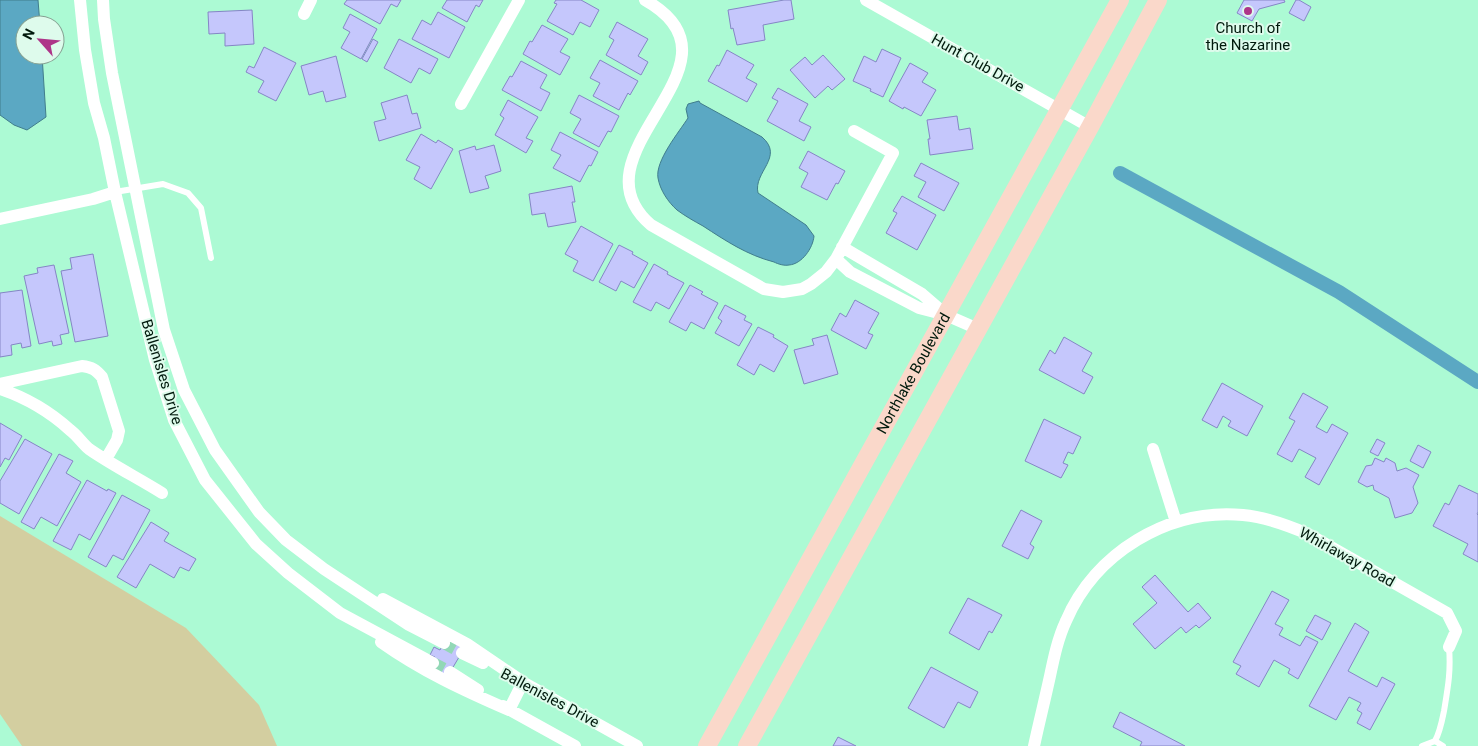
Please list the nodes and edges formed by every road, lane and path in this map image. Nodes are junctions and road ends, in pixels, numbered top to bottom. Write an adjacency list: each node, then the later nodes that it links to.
1 (80, 0): 15 (street, Ballenisles Drive)
2 (103, 0): 14 (street, Ballenisles Drive)
3 (312, 0): 9 (street)
4 (519, 0): 10 (street)
5 (645, 0): 19 (street)
6 (866, 0): 11 (street, Hunt Club Drive)
7 (1120, 0): 11 (main road, Northlake Boulevard)
8 (1158, 0): 12 (main road)
9 (304, 14)
10 (461, 104)
11 (1060, 110): 12 (street, Hunt Club Drive); 20 (main road, Northlake Boulevard)
12 (1090, 127): 21 (main road)
13 (854, 131): 17 (street)
14 (136, 189): 15 (lane); 18 (lane); 28 (street, Ballenisles Drive)
15 (115, 192): 16 (street); 29 (street, Ballenisles Drive)
16 (0, 219)
17 (842, 247): 19 (street); 20 (street)
18 (210, 258)
19 (836, 259): 20 (street)
20 (946, 315): 21 (street); 42 (main road, Northlake Boulevard)
21 (978, 329): 43 (main road)
22 (0, 384): 25 (street)
23 (0, 389): 25 (street)
24 (1153, 449): 27 (street)
25 (106, 459): 26 (street)
26 (162, 493)
27 (1176, 522): 33 (street, Whirlaway Road); 44 (street, Whirlaway Road)
28 (348, 585): 30 (street, Ballenisles Drive); 37 (street)
29 (340, 613): 32 (street, Ballenisles Drive); 38 (street)
30 (409, 625): 31 (street, Ballenisles Drive); 32 (street)
31 (444, 643)
32 (399, 645): 35 (street, Ballenisles Drive)
33 (1449, 647): 39 (lane)
34 (462, 653): 37 (street, Ballenisles Drive)
35 (433, 663)
36 (450, 672): 38 (street, Ballenisles Drive)
37 (523, 682): 38 (street); 41 (street, Ballenisles Drive)
38 (509, 710): 40 (street, Ballenisles Drive)
39 (1435, 742): 45 (lane); 46 (lane)
40 (575, 746)
41 (637, 746)
42 (707, 746)
43 (747, 746)
44 (1034, 746)
45 (1422, 746)
46 (1443, 746)

